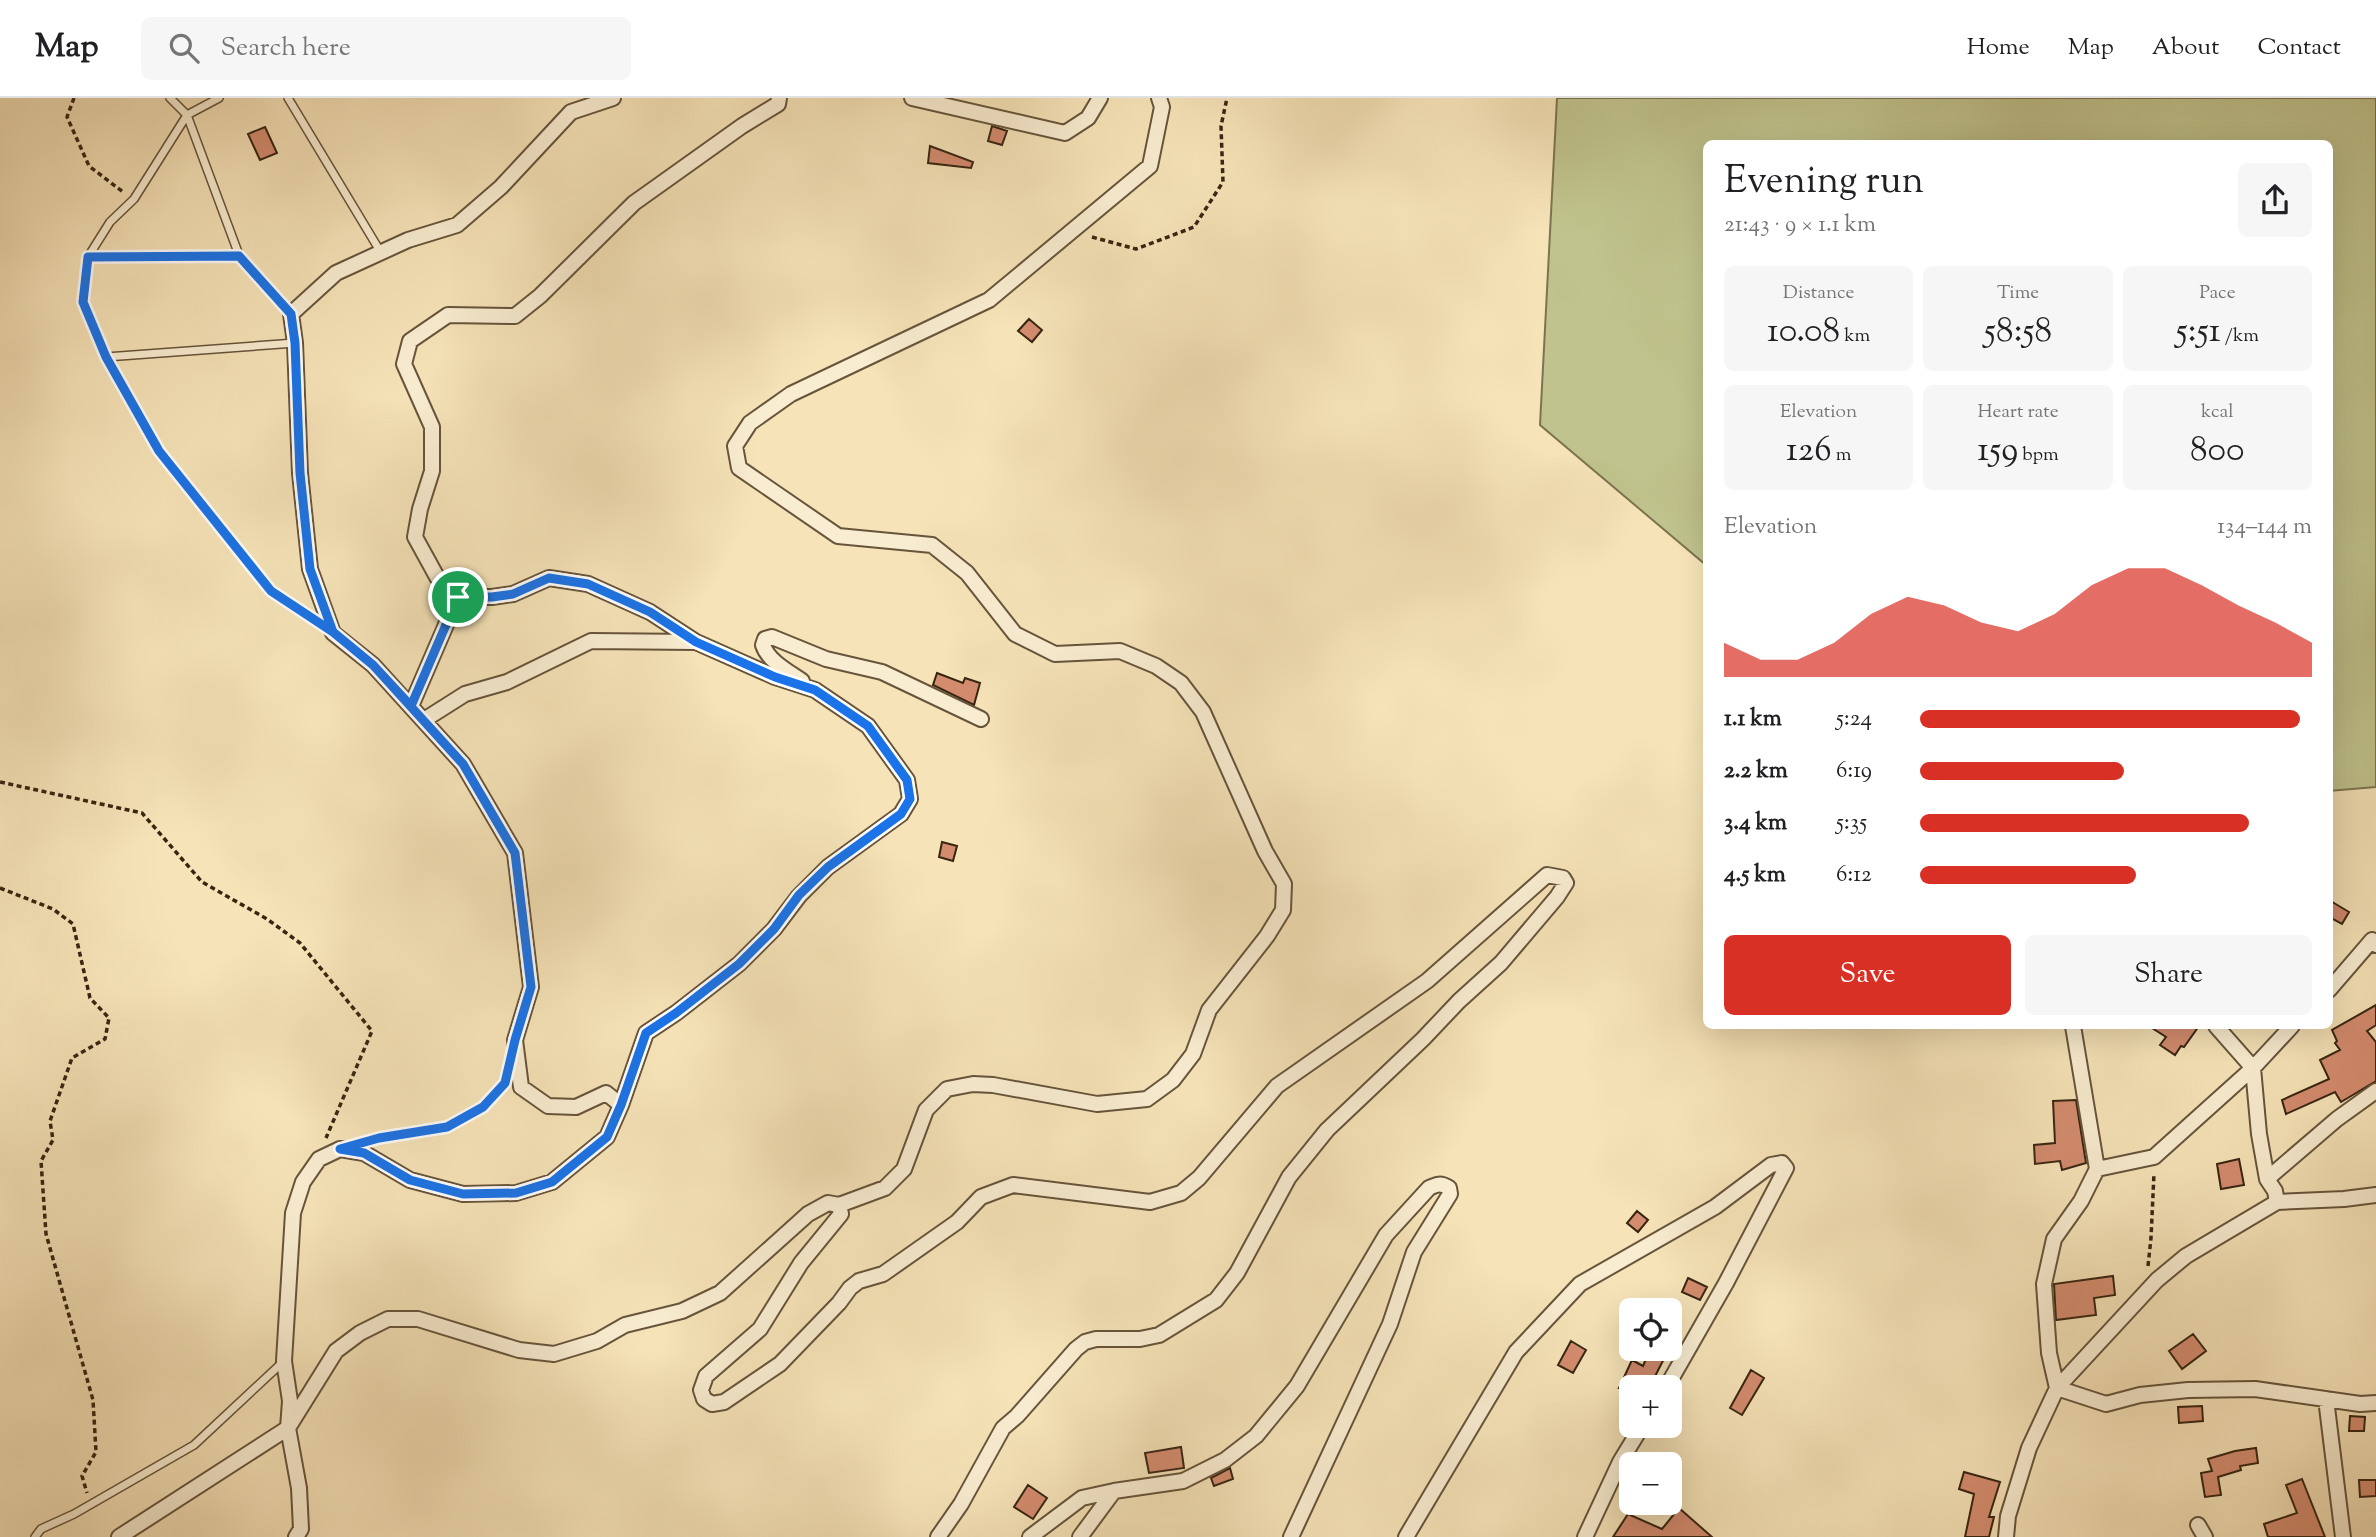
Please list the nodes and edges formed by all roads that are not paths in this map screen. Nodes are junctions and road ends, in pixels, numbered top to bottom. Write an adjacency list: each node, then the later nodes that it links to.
1 (170, 98): 10 (lane)
2 (219, 98): 10 (lane)
3 (288, 98): 11 (lane)
4 (613, 98): 9 (street)
5 (779, 98): 17 (street)
6 (912, 98): 7 (street)
7 (1100, 98)
8 (1159, 98): 38 (street)
9 (571, 105): 11 (street)
10 (187, 115): 12 (lane); 13 (lane)
11 (380, 251): 14 (street)
12 (239, 256): 13 (lane); 14 (lane)
13 (88, 257): 16 (lane)
14 (291, 314): 15 (street)
15 (295, 343): 16 (lane); 18 (street)
16 (106, 357): 18 (lane)
17 (458, 597): 19 (street); 21 (street)
18 (333, 632): 21 (street)
19 (696, 642): 20 (street); 23 (street)
20 (815, 690): 22 (street); 32 (street)
21 (411, 706): 23 (street)
22 (981, 719)
23 (424, 720): 29 (street)
24 (2376, 945): 25 (street)
25 (2333, 985)
26 (2074, 1029): 34 (street)
27 (2219, 1029): 30 (street)
28 (2289, 1029): 30 (street)
29 (515, 1040): 32 (street); 33 (lane)
30 (2253, 1068): 34 (street); 35 (street)
31 (2376, 1091): 35 (street)
32 (621, 1105): 33 (street)
33 (340, 1149): 39 (street)
34 (2097, 1169): 41 (street)
35 (2267, 1179): 37 (street)
36 (2376, 1195): 37 (street)
37 (2277, 1202): 41 (street)
38 (839, 1205): 44 (street); 50 (street)
39 (284, 1361): 44 (street); 47 (lane)
40 (1673, 1375): 54 (street)
41 (2057, 1388): 42 (street); 56 (street)
42 (2326, 1399): 43 (street); 57 (street)
43 (2376, 1403)
44 (288, 1428): 48 (street); 49 (street)
45 (1635, 1438): 55 (street)
46 (1114, 1491): 51 (street); 52 (street); 53 (street)
47 (35, 1537)
48 (119, 1537)
49 (296, 1537)
50 (938, 1537)
51 (1030, 1537)
52 (1080, 1537)
53 (1291, 1537)
54 (1406, 1537)
55 (1585, 1537)
56 (2006, 1537)
57 (2343, 1537)

